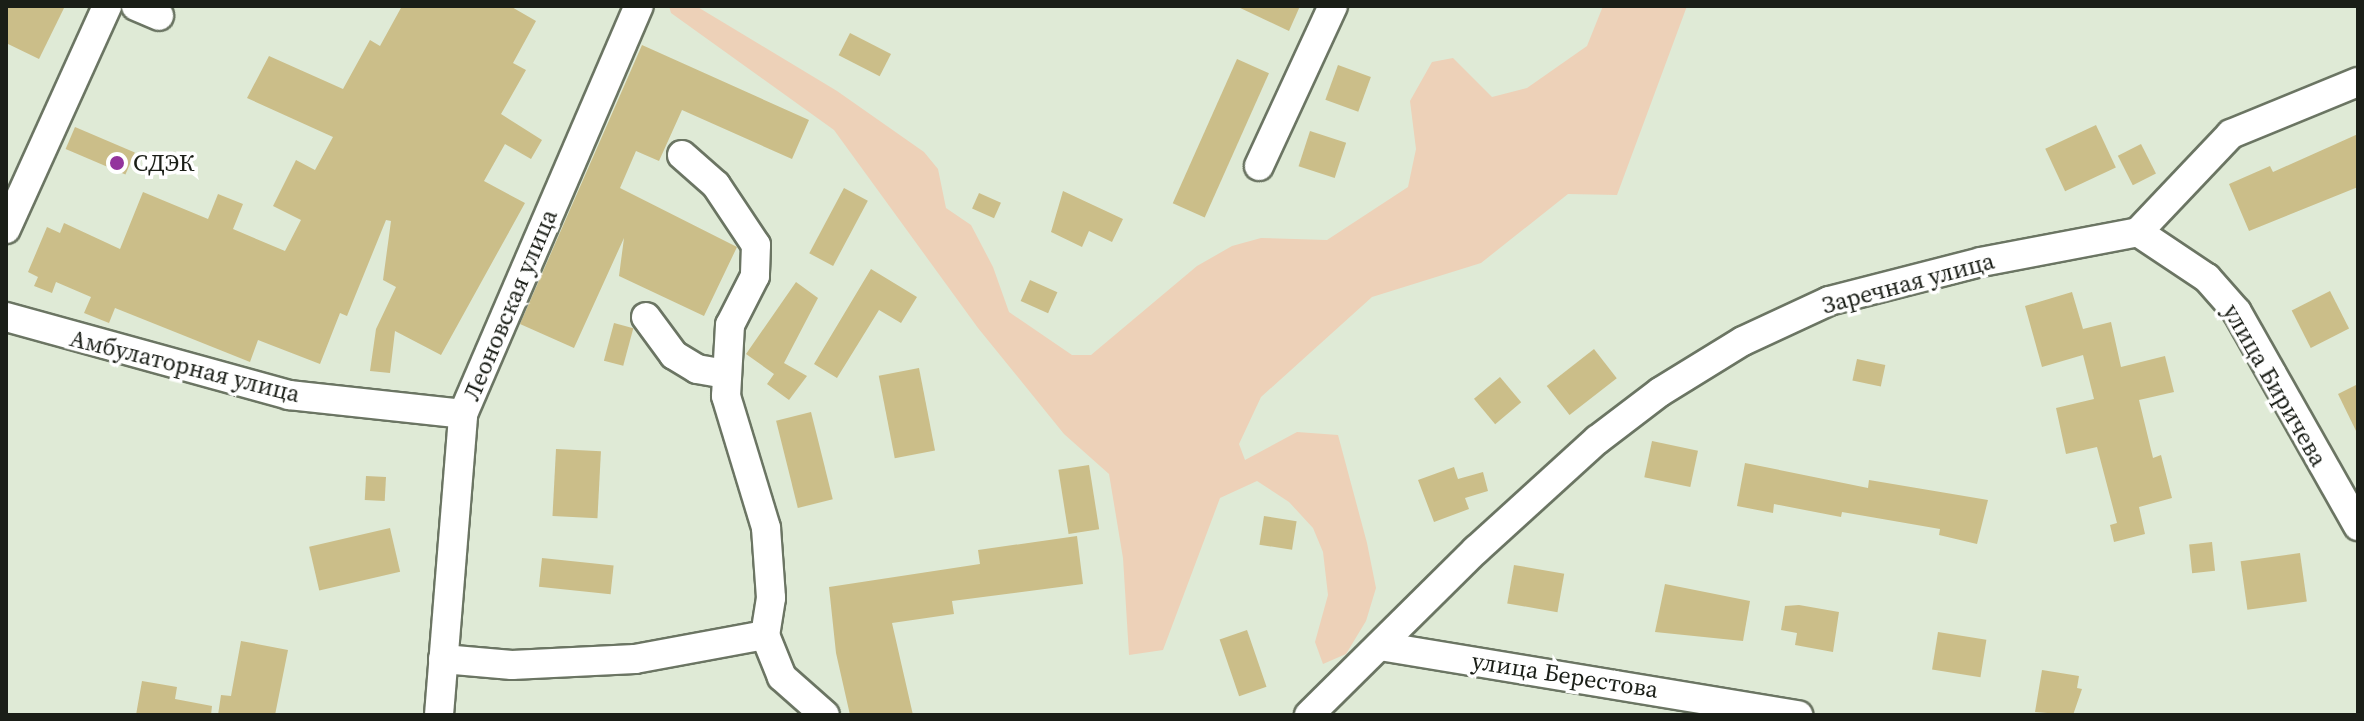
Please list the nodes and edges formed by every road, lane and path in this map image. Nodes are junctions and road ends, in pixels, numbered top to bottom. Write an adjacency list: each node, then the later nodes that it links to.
1 (107, 6): 7 (street)
2 (639, 6): 12 (street, Леоновская улица)
3 (1333, 6): 6 (street)
4 (2358, 82): 8 (street)
5 (682, 155): 11 (street)
6 (1259, 166)
7 (6, 229)
8 (2138, 232): 13 (street, улица Биричева); 15 (street, Заречная улица)
9 (6, 317): 12 (street, Амбулаторная улица)
10 (646, 317): 11 (street)
11 (726, 374): 14 (street)
12 (463, 414): 16 (street, Леоновская улица)
13 (2358, 526)
14 (765, 635): 16 (street); 18 (street)
15 (1380, 646): 19 (street, Заречная улица); 20 (street, улица Берестова)
16 (443, 659): 17 (street, Леоновская улица)
17 (439, 715)
18 (825, 715)
19 (1309, 715)
20 (1798, 715)

